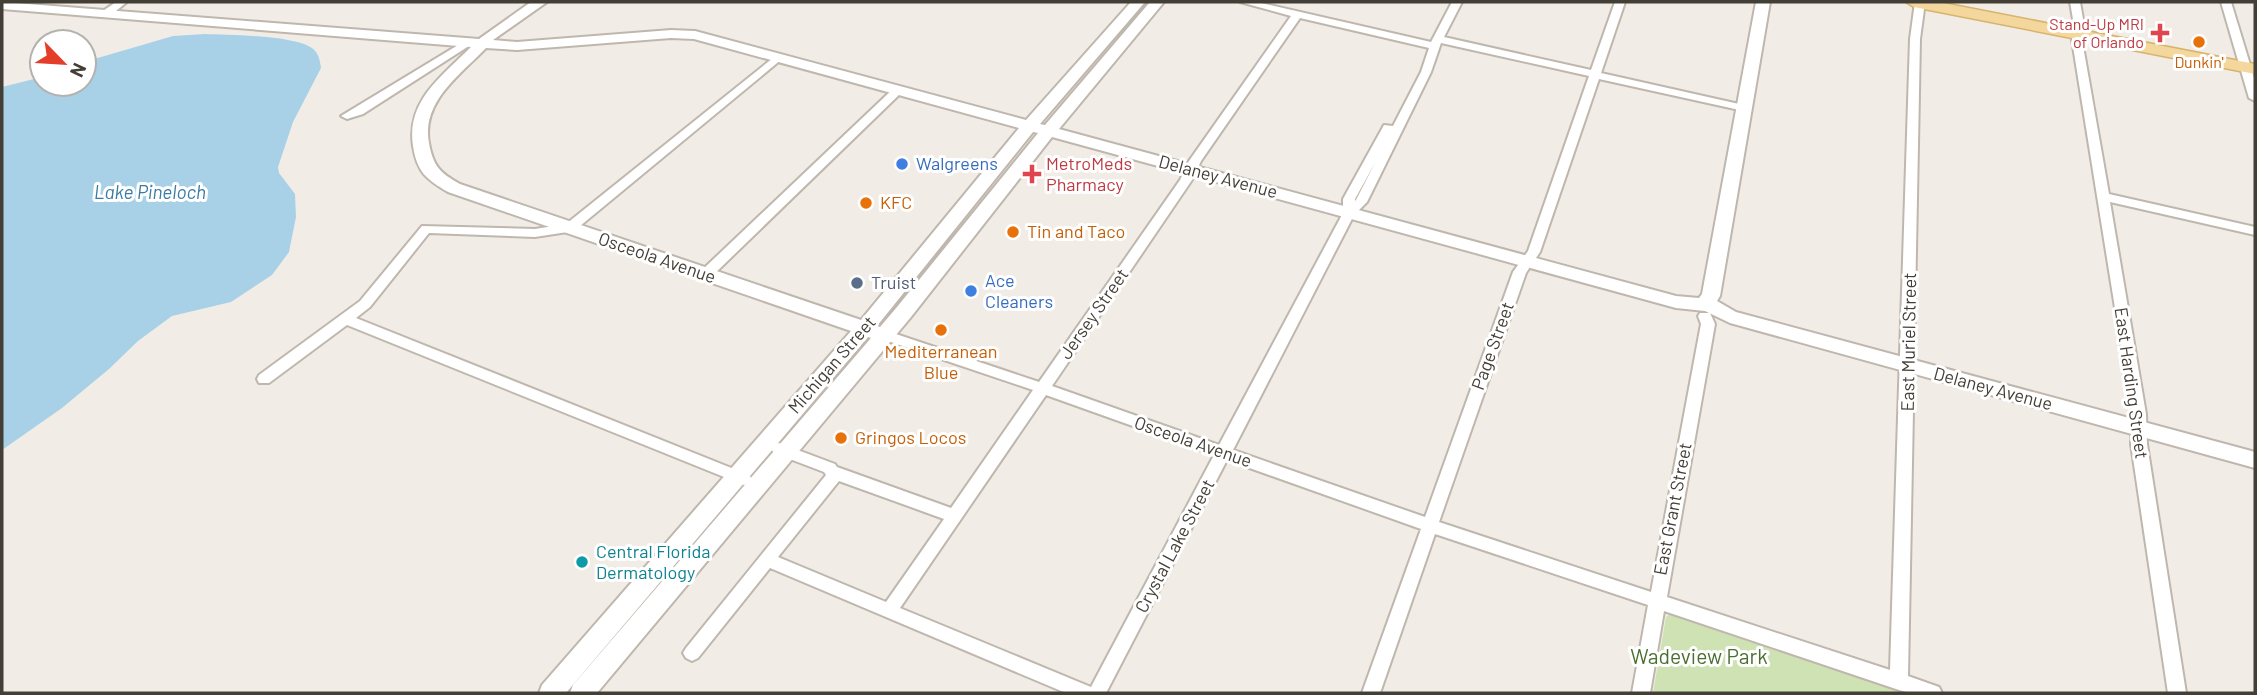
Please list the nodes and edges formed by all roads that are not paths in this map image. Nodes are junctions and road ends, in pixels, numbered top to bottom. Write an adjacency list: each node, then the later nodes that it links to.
1 (122, 2): 13 (street)
2 (540, 2): 17 (street, Osceola Avenue)
3 (1138, 2): 16 (street, Michigan Street)
4 (1157, 2): 16 (street, Michigan Street)
5 (1245, 2): 14 (street)
6 (1457, 2): 18 (street, Crystal Lake Street)
7 (1620, 2): 21 (street, Page Street)
8 (1763, 2): 24 (street, East Grant Street)
9 (1918, 2): 15 (main road); 41 (street, East Muriel Street)
10 (2075, 2): 15 (street, East Harding Street)
11 (2226, 2): 20 (street)
12 (2, 5): 13 (street)
13 (107, 13): 17 (street)
14 (1297, 14): 18 (street); 28 (street, Jersey Street)
15 (2078, 33): 20 (main road); 29 (street, East Harding Street)
16 (1116, 38): 26 (street, Michigan Street); 27 (street, Michigan Street)
17 (476, 42): 19 (street, Delaney Avenue); 25 (street); 31 (street, Osceola Avenue)
18 (1437, 43): 21 (street); 30 (street, Crystal Lake Street)
19 (778, 57): 22 (street, Delaney Avenue); 31 (street)
20 (2251, 68): 23 (street)
21 (1595, 74): 24 (street); 35 (street, Page Street)
22 (898, 90): 26 (street, Delaney Avenue); 36 (street)
23 (2255, 98)
24 (1744, 108): 37 (street, East Grant Street)
25 (348, 116)
26 (1030, 126): 27 (street, Delaney Avenue); 32 (street, Michigan Street)
27 (1048, 131): 28 (street, Delaney Avenue); 34 (street, Michigan Street)
28 (1191, 170): 30 (street, Delaney Avenue); 43 (street, Jersey Street)
29 (2102, 196): 33 (street); 44 (street, East Harding Street)
30 (1349, 213): 35 (street, Delaney Avenue); 47 (street, Crystal Lake Street)
31 (570, 228): 36 (street, Osceola Avenue); 38 (street)
32 (946, 228): 34 (street); 39 (street, Michigan Street)
33 (2255, 231)
34 (956, 247): 40 (street, Michigan Street)
35 (1527, 262): 37 (street, Delaney Avenue); 53 (street, Page Street)
36 (706, 275): 39 (street, Osceola Avenue)
37 (1709, 311): 41 (street, Delaney Avenue); 55 (street, East Grant Street)
38 (346, 319): 42 (street); 50 (street)
39 (864, 329): 40 (street, Osceola Avenue); 45 (street, Michigan Street)
40 (884, 335): 43 (street, Osceola Avenue); 46 (street, Michigan Street)
41 (1908, 365): 44 (street, Delaney Avenue); 58 (street, East Muriel Street)
42 (264, 379)
43 (1042, 389): 47 (street, Osceola Avenue); 52 (street, Jersey Street)
44 (2139, 429): 48 (street, Delaney Avenue); 66 (street, East Harding Street)
45 (764, 443): 46 (street); 50 (street, Michigan Street)
46 (787, 452): 49 (street); 51 (street, Michigan Street)
47 (1224, 452): 53 (street, Osceola Avenue); 62 (street, Crystal Lake Street)
48 (2255, 460)
49 (833, 471): 52 (street); 54 (street)
50 (736, 477): 51 (street); 59 (street, Michigan Street)
51 (759, 485): 60 (street, Michigan Street)
52 (954, 516): 56 (street, Jersey Street)
53 (1430, 525): 55 (street, Osceola Avenue); 63 (street, Page Street)
54 (768, 560): 56 (street); 57 (street)
55 (1656, 601): 58 (street, Osceola Avenue); 64 (street, East Grant Street)
56 (888, 612): 61 (street)
57 (692, 653)
58 (1899, 682): 65 (street, Osceola Avenue)
59 (551, 693)
60 (582, 693)
61 (1085, 693)
62 (1097, 693)
63 (1371, 693)
64 (1641, 693)
65 (1933, 693)
66 (2177, 693)

